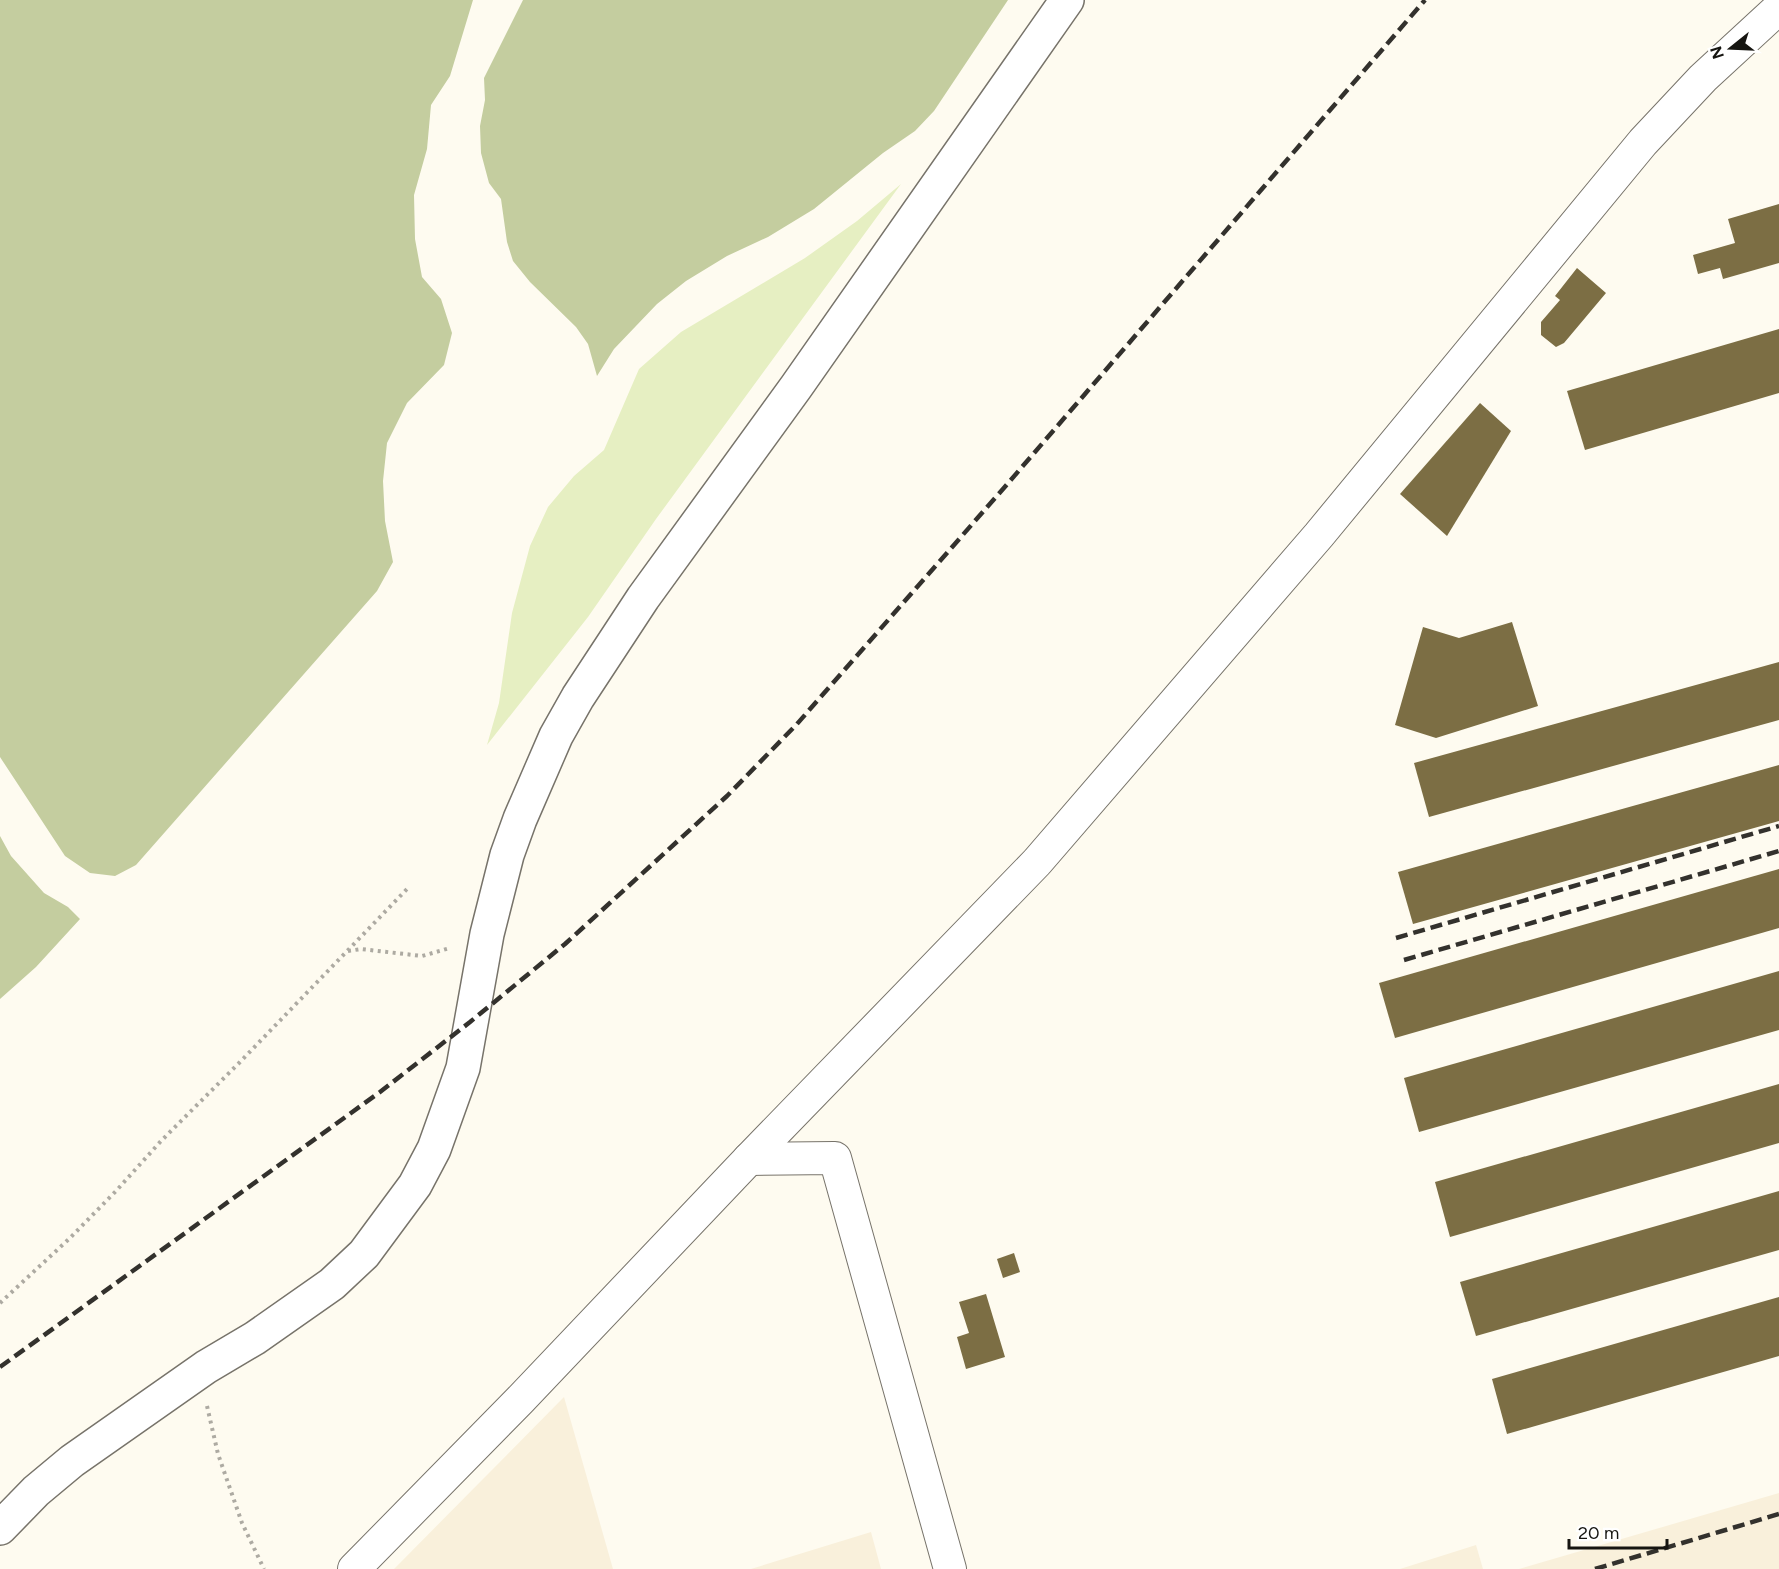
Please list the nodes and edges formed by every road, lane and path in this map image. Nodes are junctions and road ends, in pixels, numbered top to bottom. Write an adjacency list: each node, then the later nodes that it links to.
1 (1067, 0): 4 (main road)
2 (1779, 8): 6 (street)
3 (407, 889): 5 (path)
4 (487, 934): 5 (path); 8 (main road)
5 (348, 951): 7 (path)
6 (749, 1159): 11 (street); 12 (street)
7 (0, 1303)
8 (206, 1367): 9 (main road); 10 (path)
9 (0, 1528)
10 (264, 1569)
11 (354, 1569)
12 (950, 1569)

